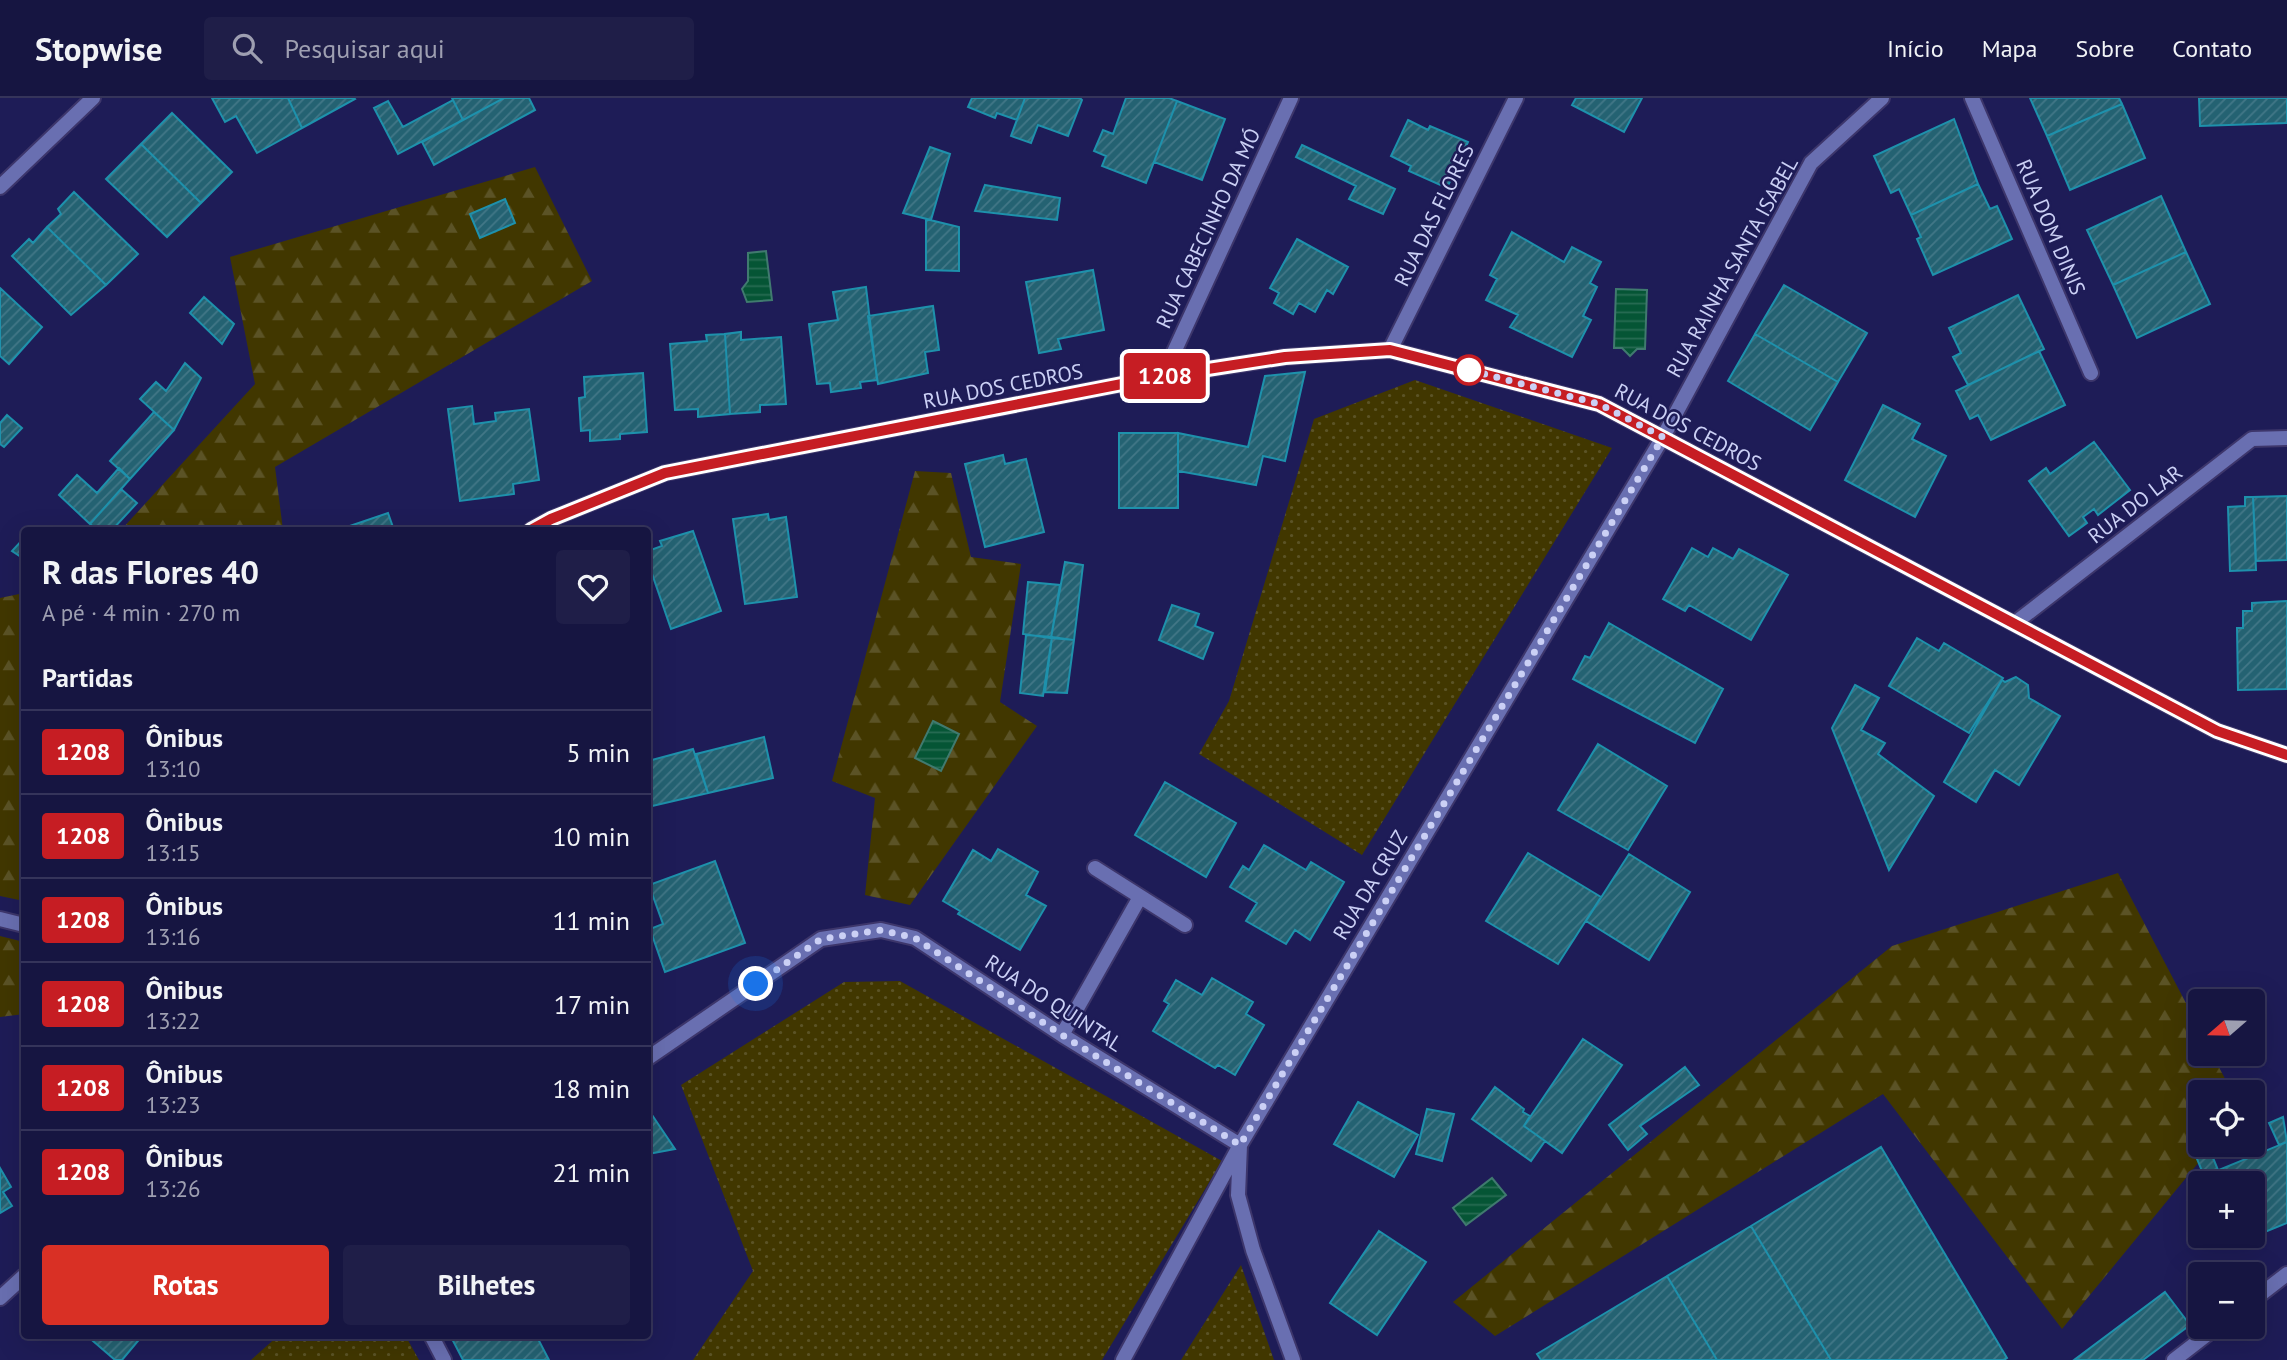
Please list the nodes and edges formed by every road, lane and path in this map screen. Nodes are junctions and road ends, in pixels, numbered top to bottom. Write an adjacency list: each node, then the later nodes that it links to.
1 (93, 98): 6 (street)
2 (1291, 98): 9 (street, RUA CABECINHO DA MÓ)
3 (1516, 98): 7 (street, RUA DAS FLORES)
4 (1882, 98): 10 (street, RUA RAINHA SANTA ISABEL)
5 (1972, 98): 8 (street, RUA DOM DINIS)
6 (0, 187)
7 (1390, 350): 9 (street, RUA DOS CEDROS); 10 (street, RUA DOS CEDROS)
8 (2091, 373)
9 (1163, 376): 12 (street, RUA DOS CEDROS)
10 (1663, 437): 13 (street, RUA DOS CEDROS); 22 (street, RUA DA CRUZ)
11 (2287, 438): 13 (street, RUA DO LAR)
12 (536, 527)
13 (2015, 623): 14 (street, RUA DOS CEDROS)
14 (2287, 755)
15 (1095, 868): 16 (street)
16 (1140, 897): 19 (street); 20 (street)
17 (0, 919): 18 (street)
18 (21, 924)
19 (1185, 925)
20 (1062, 1035): 21 (street, RUA DO QUINTAL); 22 (street, RUA DO QUINTAL)
21 (651, 1056)
22 (1240, 1145): 30 (street, RUA DA CRUZ); 31 (street)
23 (2287, 1274): 25 (street)
24 (21, 1279): 26 (street)
25 (2265, 1291)
26 (0, 1298)
27 (433, 1339): 29 (street)
28 (2201, 1339): 32 (street)
29 (444, 1360)
30 (1123, 1360)
31 (1293, 1360)
32 (2174, 1360)

